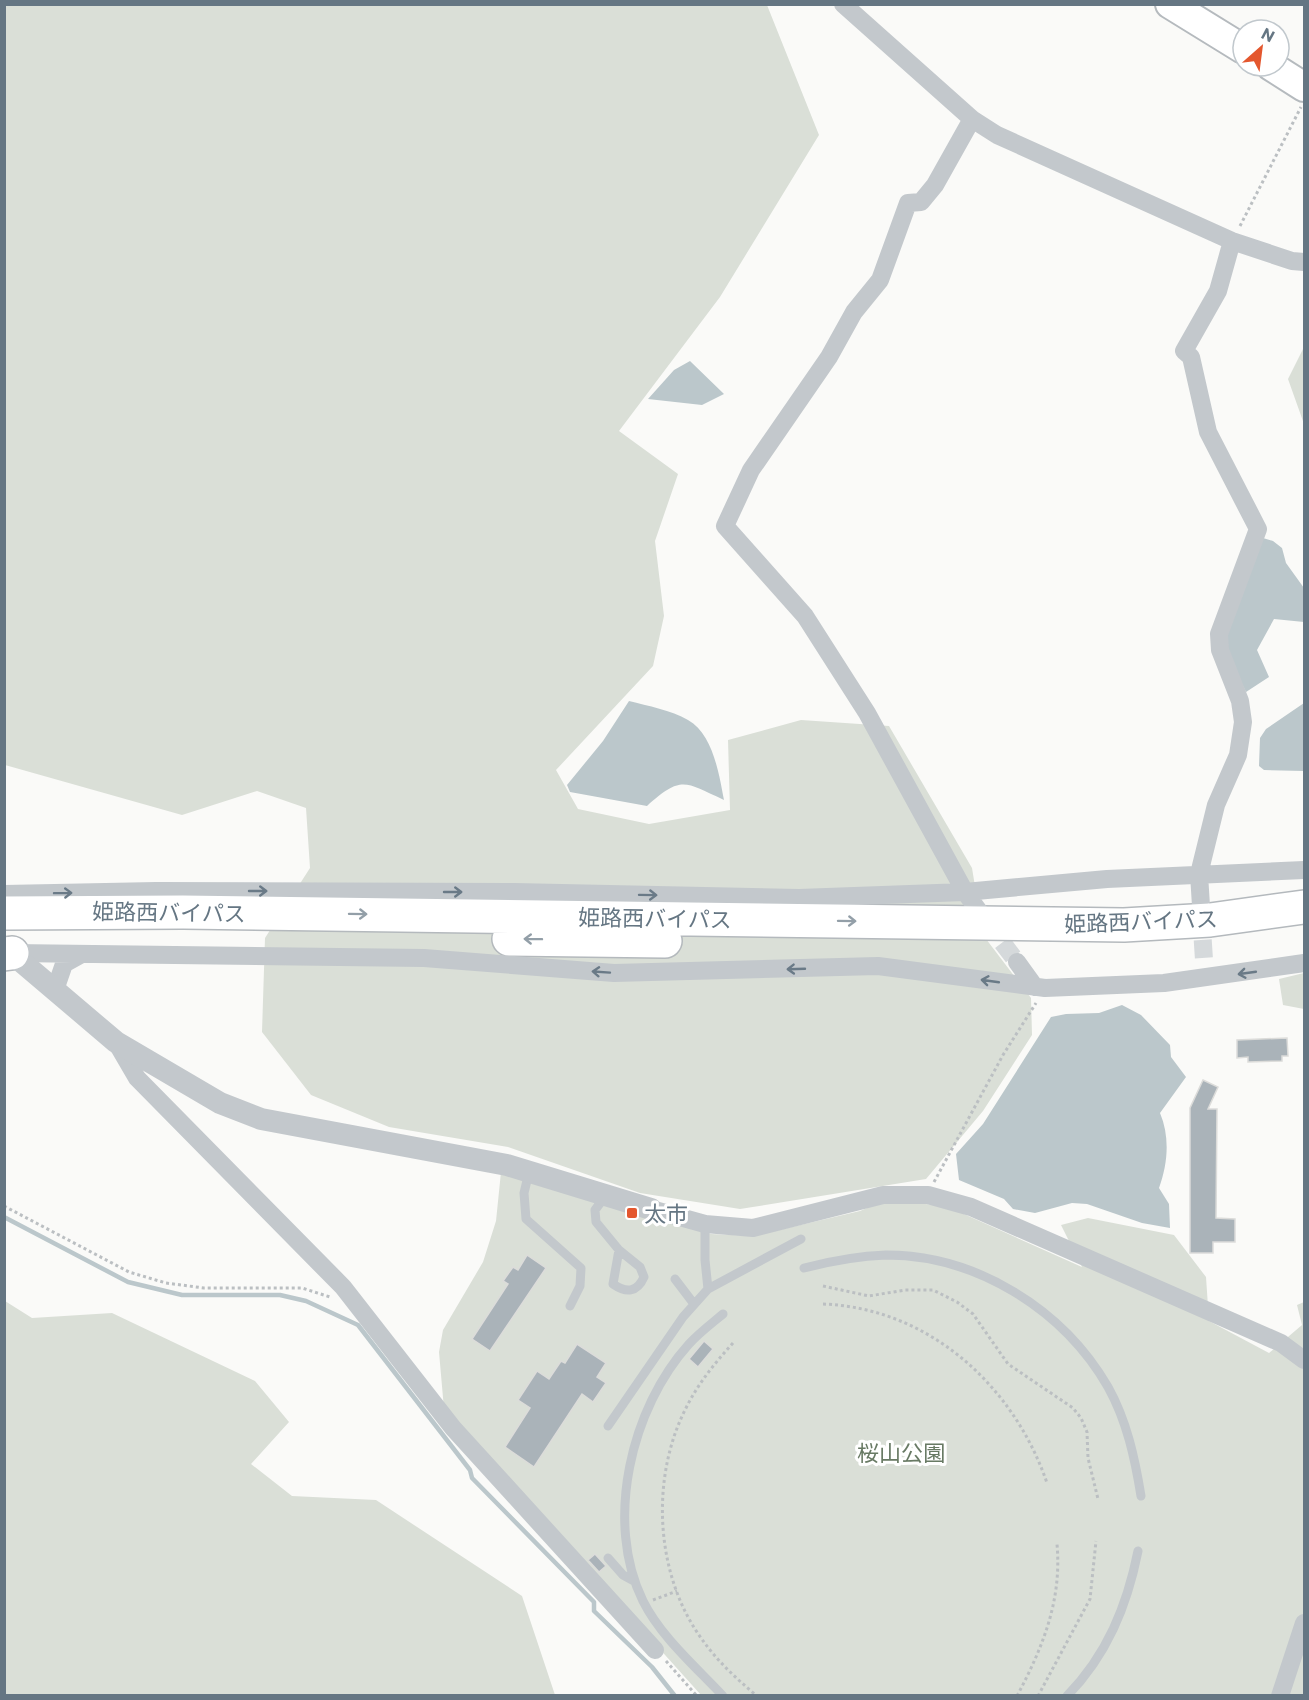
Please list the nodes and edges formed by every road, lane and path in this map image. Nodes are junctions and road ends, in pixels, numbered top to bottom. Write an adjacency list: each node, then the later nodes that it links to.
1 (843, 4): 7 (street)
2 (1170, 4): 3 (main road)
3 (1231, 42)
4 (1290, 78): 5 (main road)
5 (1305, 87)
6 (1305, 100): 8 (path)
7 (972, 118): 8 (street); 12 (street)
8 (1232, 241): 9 (street); 11 (street)
9 (1305, 262)
10 (1305, 870): 11 (street)
11 (1199, 874): 12 (street); 14 (street)
12 (965, 892): 13 (street, one-way to 12); 17 (street)
13 (4, 894)
14 (1201, 906)
15 (1305, 907): 18 (highway, 姫路西バイパス, one-way to 15)
16 (4, 914): 18 (highway, 姫路西バイパス)
17 (981, 914)
18 (300, 924): 19 (highway, 姫路西バイパス, one-way to 18); 20 (highway, 姫路西バイパス)
19 (1305, 930)
20 (6, 947): 21 (street); 25 (street)
21 (82, 954): 24 (street, one-way to 21); 25 (street)
22 (1017, 963): 24 (street)
23 (1305, 963): 24 (street, one-way to 24)
24 (1040, 988): 29 (path)
25 (55, 990): 26 (street)
26 (116, 1042): 27 (street); 39 (street)
27 (530, 1170): 28 (street); 42 (lane)
28 (606, 1195): 31 (street); 34 (lane)
29 (928, 1195): 32 (street); 45 (street)
30 (4, 1206): 39 (path)
31 (651, 1209): 32 (street)
32 (705, 1224): 38 (lane)
33 (801, 1239): 38 (lane)
34 (620, 1250): 34 (lane)
35 (804, 1268): 48 (lane)
36 (675, 1279): 40 (lane)
37 (823, 1286): 49 (path)
38 (708, 1289): 40 (lane)
39 (356, 1302): 58 (street)
40 (694, 1304): 46 (lane)
41 (823, 1304): 47 (path)
42 (570, 1306)
43 (723, 1314): 54 (lane)
44 (733, 1344): 55 (path)
45 (1305, 1360)
46 (608, 1426)
47 (1047, 1483)
48 (1141, 1496)
49 (1098, 1499)
50 (1096, 1541): 63 (path)
51 (1057, 1544): 62 (path)
52 (1138, 1551): 64 (lane)
53 (608, 1558): 54 (lane)
54 (634, 1581): 56 (lane)
55 (677, 1591): 56 (path); 61 (path)
56 (644, 1604): 60 (lane)
57 (1305, 1623): 65 (street)
58 (655, 1650): 59 (path)
59 (697, 1695)
60 (723, 1695)
61 (757, 1695)
62 (1017, 1695)
63 (1038, 1695)
64 (1067, 1695)
65 (1280, 1695)

